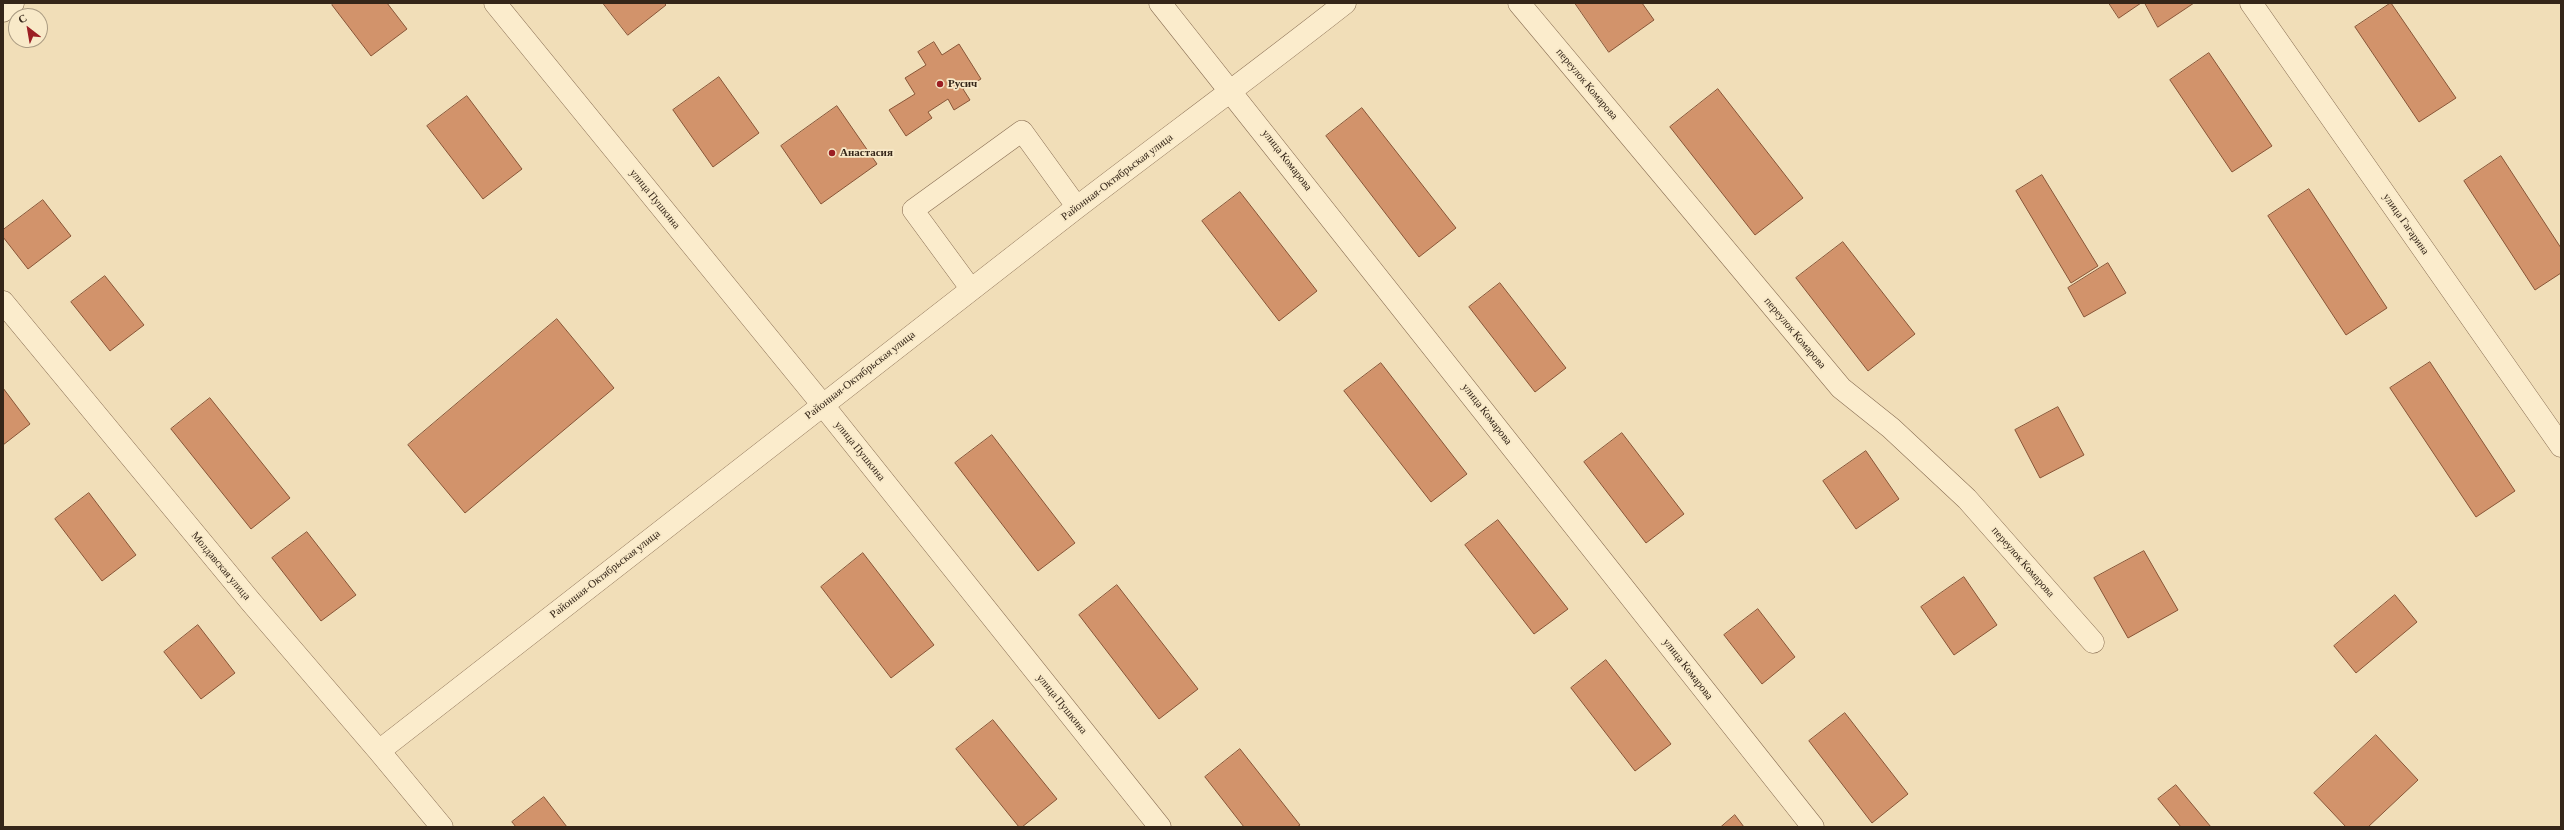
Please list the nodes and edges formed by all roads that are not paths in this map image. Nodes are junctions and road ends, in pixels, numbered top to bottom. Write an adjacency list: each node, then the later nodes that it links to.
1 (13, 3): 7 (street)
2 (495, 3): 12 (street, улица Пушкина)
3 (1160, 3): 8 (street, улица Комарова)
4 (1345, 3): 8 (street, Районная-Октябрьская улица)
5 (1519, 3): 14 (street, переулок Комарова)
6 (2251, 3): 13 (street, улица Гагарина)
7 (3, 10)
8 (1233, 91): 9 (street, Районная-Октябрьская улица); 18 (street, улица Комарова)
9 (1077, 207): 10 (street, Районная-Октябрьская улица); 10 (lane)
10 (971, 289): 12 (street, Районная-Октябрьская улица)
11 (3, 302): 15 (street, Молдавская улица)
12 (822, 404): 15 (street, Районная-Октябрьская улица); 17 (street, улица Пушкина)
13 (2561, 446)
14 (2093, 642)
15 (379, 751): 16 (street, Молдавская улица)
16 (442, 827)
17 (1160, 827)
18 (1813, 827)

